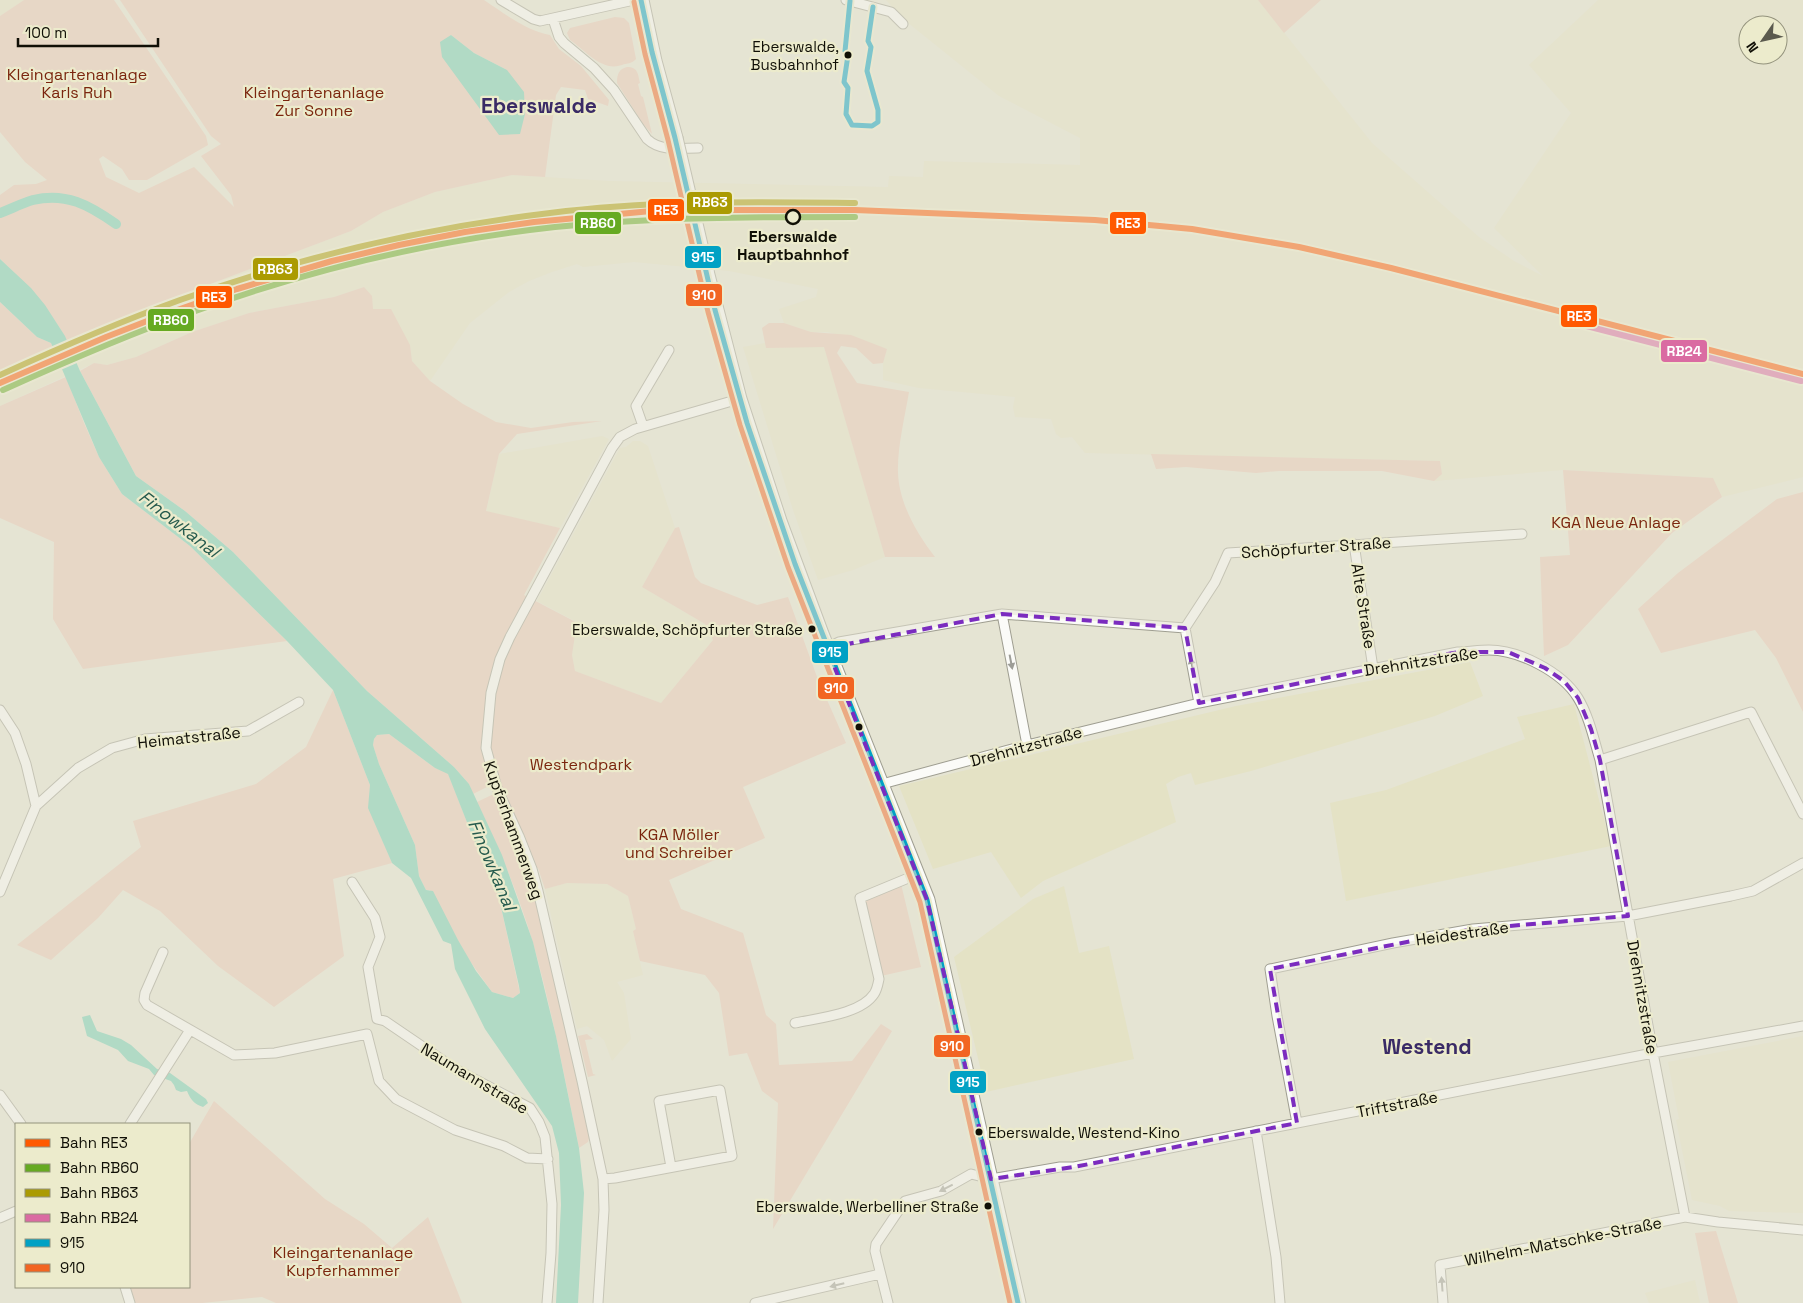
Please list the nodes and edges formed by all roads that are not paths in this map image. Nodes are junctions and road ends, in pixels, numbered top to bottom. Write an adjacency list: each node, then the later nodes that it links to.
1 (501, 0): 5 (street)
2 (634, 0): 5 (street)
3 (641, 0): 9 (main road, bridge)
4 (846, 0): 6 (street)
5 (553, 19): 7 (street)
6 (903, 24)
7 (698, 148)
8 (669, 350): 10 (street)
9 (740, 399): 10 (street, Kupferhammerweg); 15 (main road)
10 (643, 426): 44 (street, Kupferhammerweg)
11 (1522, 534): 12 (street, Schöpfurter Straße)
12 (1354, 544): 14 (street, Schöpfurter Straße); 16 (street, Alte Straße)
13 (1002, 614): 14 (street); 15 (street); 20 (street, one-way to 20)
14 (1185, 628): 18 (street, one-way to 14)
15 (827, 648): 22 (main road)
16 (1374, 668): 18 (street, Drehnitzstraße); 21 (street, Drehnitzstraße)
17 (299, 702): 23 (street, Heimatstraße)
18 (1199, 703): 20 (street, Drehnitzstraße)
19 (0, 710): 23 (street)
20 (1027, 745): 22 (street, Drehnitzstraße)
21 (1600, 760): 24 (street); 29 (street, Drehnitzstraße)
22 (882, 784): 26 (main road)
23 (36, 806): 28 (street, Heimatstraße)
24 (1803, 814)
25 (1803, 863): 29 (street, Heidestraße)
26 (918, 874): 32 (street); 45 (main road)
27 (352, 882): 31 (street)
28 (0, 892)
29 (1628, 916): 36 (street, Drehnitzstraße); 40 (street, Heidestraße)
30 (164, 952): 34 (street)
31 (377, 1019): 35 (street); 42 (street, Naumannstraße)
32 (795, 1024)
33 (1803, 1026): 36 (street, Triftstraße)
34 (190, 1030): 35 (street); 39 (street)
35 (367, 1034): 42 (street)
36 (1653, 1053): 40 (street, Triftstraße); 47 (street, Drehnitzstraße)
37 (0, 1095): 38 (street)
38 (20, 1123)
39 (131, 1123)
40 (1297, 1123): 41 (street, Triftstraße)
41 (1256, 1131): 45 (street, Triftstraße); 58 (street)
42 (548, 1159): 53 (street, Naumannstraße)
43 (671, 1167): 43 (street); 44 (street)
44 (603, 1179): 54 (street, Kupferhammerweg)
45 (991, 1179): 50 (street, Triftstraße, one-way to 50); 57 (main road)
46 (15, 1211): 48 (street)
47 (1685, 1216): 49 (street); 59 (street, Wilhelm-Matschke-Straße, one-way to 47)
48 (0, 1218)
49 (1803, 1230)
50 (880, 1274): 55 (street, one-way to 55); 56 (street, Triftstraße)
51 (125, 1288): 52 (street)
52 (130, 1303)
53 (547, 1303)
54 (598, 1303)
55 (755, 1303)
56 (888, 1303)
57 (1018, 1303)
58 (1280, 1303)
59 (1443, 1303)

